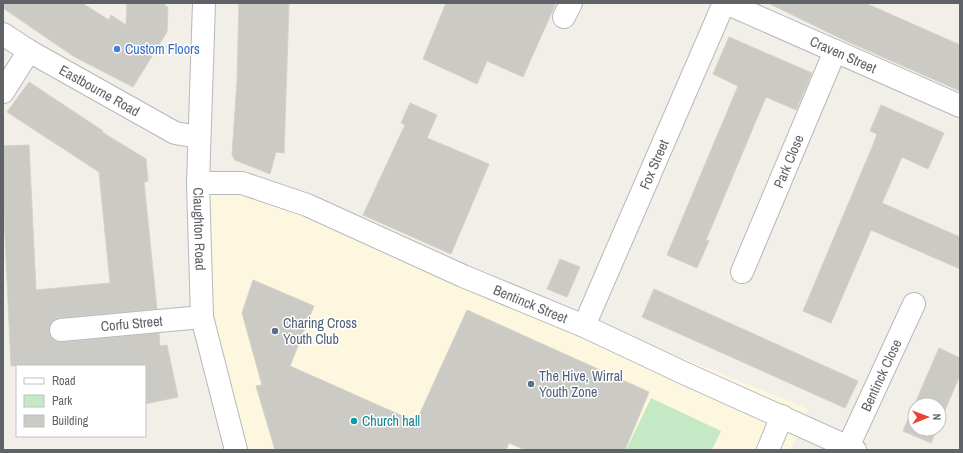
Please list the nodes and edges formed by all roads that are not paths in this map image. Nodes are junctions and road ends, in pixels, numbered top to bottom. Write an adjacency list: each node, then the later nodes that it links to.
1 (204, 3): 8 (street, Claughton Road)
2 (725, 3): 4 (street, Craven Street); 13 (street, Fox Street)
3 (3, 34): 5 (street, Eastbourne Road)
4 (835, 51): 7 (street, Craven Street); 10 (street, Park Close)
5 (29, 52): 6 (street); 8 (street, Eastbourne Road)
6 (3, 92)
7 (960, 106)
8 (199, 137): 9 (street, Claughton Road)
9 (198, 183): 12 (street, Claughton Road); 13 (street, Bentinck Street)
10 (742, 272)
11 (914, 304): 16 (street, Bentinck Close)
12 (202, 317): 14 (street, Corfu Street); 17 (street, Claughton Road)
13 (584, 326): 15 (street, Bentinck Street)
14 (61, 330)
15 (782, 416): 16 (street, Bentinck Street); 18 (street)
16 (851, 448)
17 (236, 450)
18 (768, 450)

